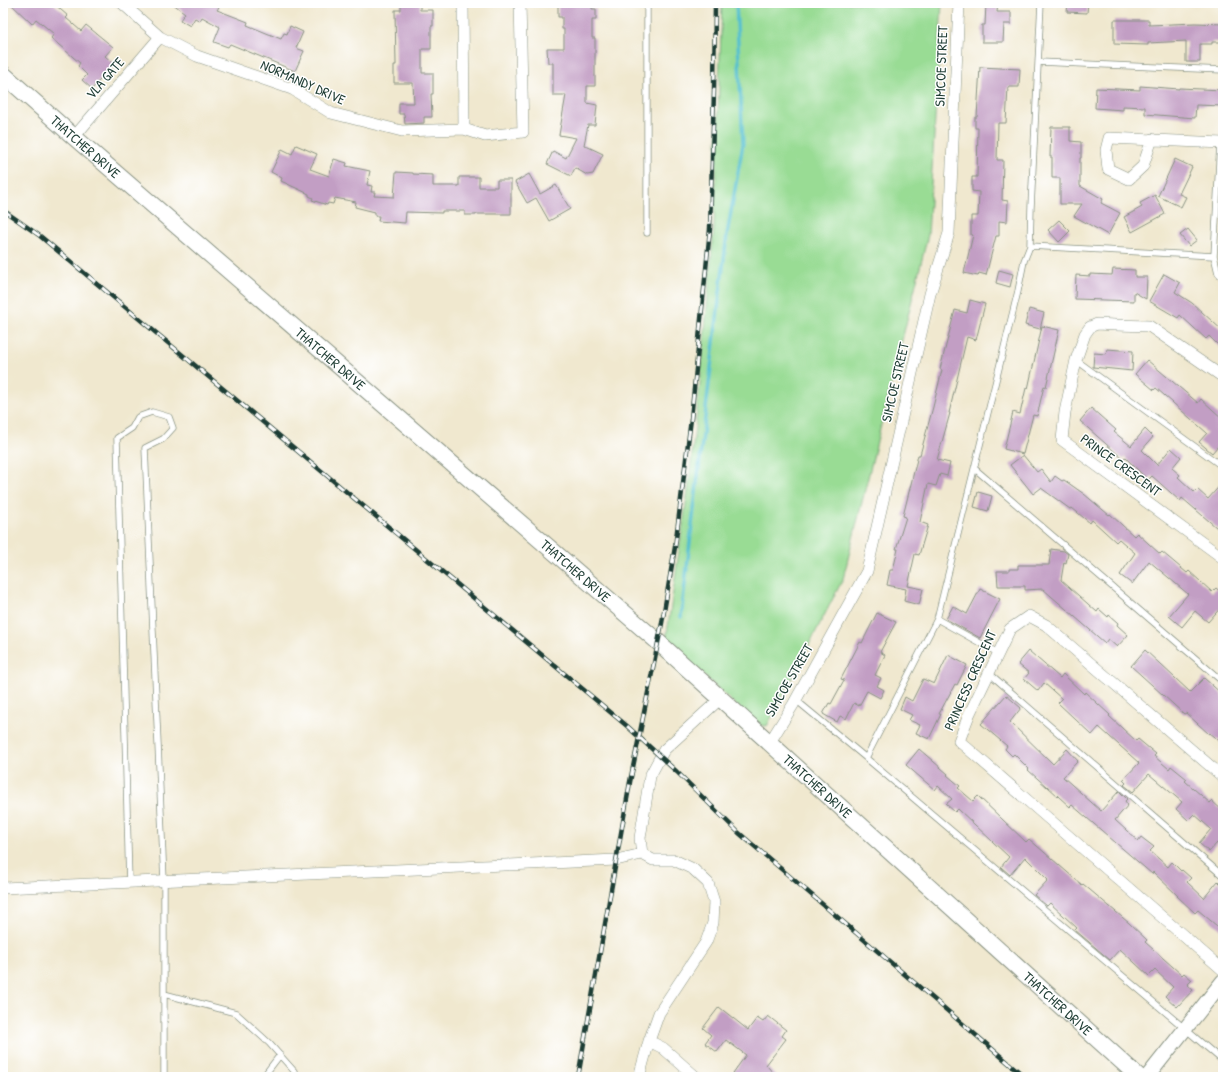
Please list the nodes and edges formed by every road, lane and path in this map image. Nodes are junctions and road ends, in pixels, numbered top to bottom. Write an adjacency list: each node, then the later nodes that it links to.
1 (122, 3): 7 (street, NORMANDY DRIVE)
2 (463, 3): 11 (street)
3 (520, 3): 11 (street, NORMANDY DRIVE)
4 (647, 3): 15 (lane)
5 (959, 3): 29 (street, SIMCOE STREET)
6 (1041, 3): 8 (lane)
7 (160, 38): 11 (street, NORMANDY DRIVE); 12 (street, VLA GATE)
8 (1039, 62): 9 (lane); 16 (lane)
9 (1223, 70)
10 (3, 74): 12 (main road, THATCHER DRIVE)
11 (464, 129)
12 (74, 137): 28 (main road, THATCHER DRIVE)
13 (1152, 139): 13 (street); 14 (street)
14 (1221, 143): 17 (lane)
15 (647, 233)
16 (1030, 246): 17 (lane); 22 (lane)
17 (1214, 256): 18 (lane)
18 (1223, 278)
19 (1076, 360): 20 (street, PRINCE CRESCENT); 21 (lane); 23 (street, PRINCE CRESCENT)
20 (1223, 377)
21 (1223, 468)
22 (975, 469): 24 (lane); 27 (lane)
23 (1223, 558)
24 (937, 619): 25 (lane); 31 (lane)
25 (998, 653): 26 (street, PRINCESS CRESCENT); 32 (street, PRINCESS CRESCENT)
26 (989, 673): 34 (lane); 38 (street, PRINCESS CRESCENT)
27 (1223, 682)
28 (721, 698): 30 (main road, THATCHER DRIVE); 33 (street)
29 (796, 700): 30 (street, SIMCOE STREET); 31 (lane)
30 (770, 742): 50 (main road, THATCHER DRIVE)
31 (866, 758): 41 (lane)
32 (1223, 777)
33 (642, 854): 35 (street); 42 (street)
34 (1223, 876)
35 (164, 881): 36 (street); 36 (lane); 40 (lane)
36 (129, 883): 37 (street)
37 (3, 888)
38 (1223, 970)
39 (1223, 981): 41 (street)
40 (164, 994): 43 (lane); 46 (lane)
41 (1186, 1029): 44 (lane); 51 (street)
42 (649, 1041): 48 (street); 49 (street)
43 (280, 1055): 45 (lane); 47 (lane)
44 (1223, 1061)
45 (294, 1071)
46 (164, 1077)
47 (263, 1077)
48 (639, 1077)
49 (696, 1077)
50 (1139, 1077)
51 (1147, 1077)

